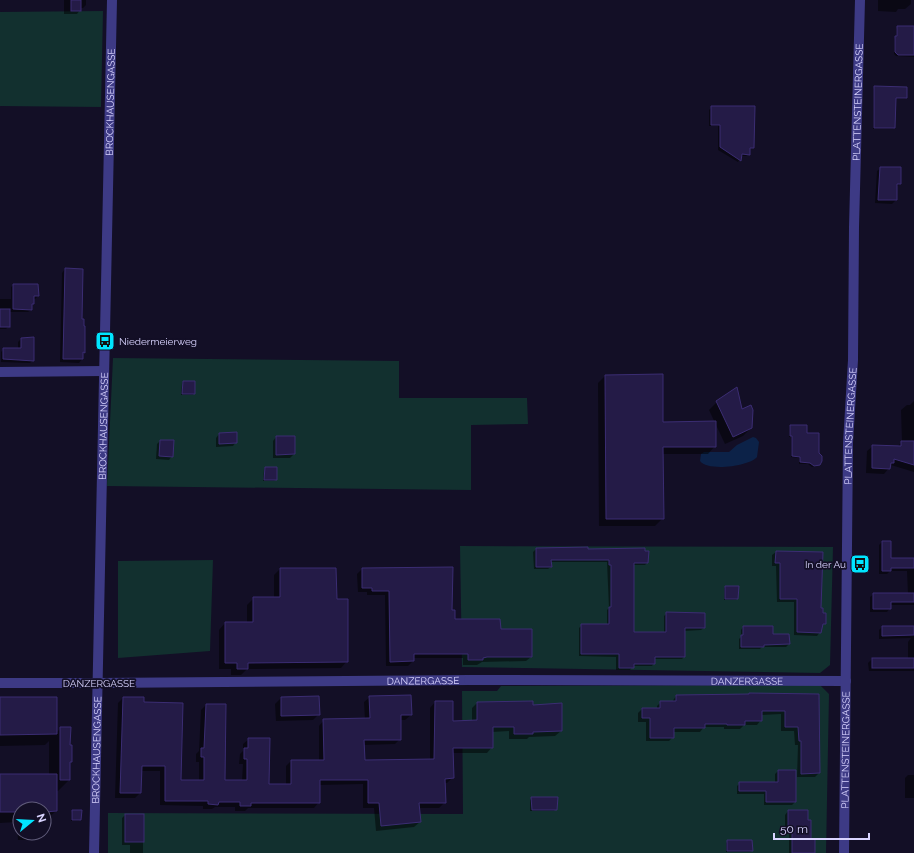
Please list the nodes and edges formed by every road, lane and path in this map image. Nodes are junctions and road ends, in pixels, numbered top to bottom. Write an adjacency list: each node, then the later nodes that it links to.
1 (112, 0): 3 (street, BROCKHAUSENGASSE)
2 (860, 0): 5 (street, PLATTENSTEINERGASSE)
3 (104, 371): 4 (street); 7 (street, BROCKHAUSENGASSE)
4 (0, 372)
5 (846, 681): 7 (street, DANZERGASSE); 9 (street, PLATTENSTEINERGASSE)
6 (0, 683): 7 (street, DANZERGASSE)
7 (97, 683): 8 (street, BROCKHAUSENGASSE)
8 (94, 853)
9 (844, 853)

